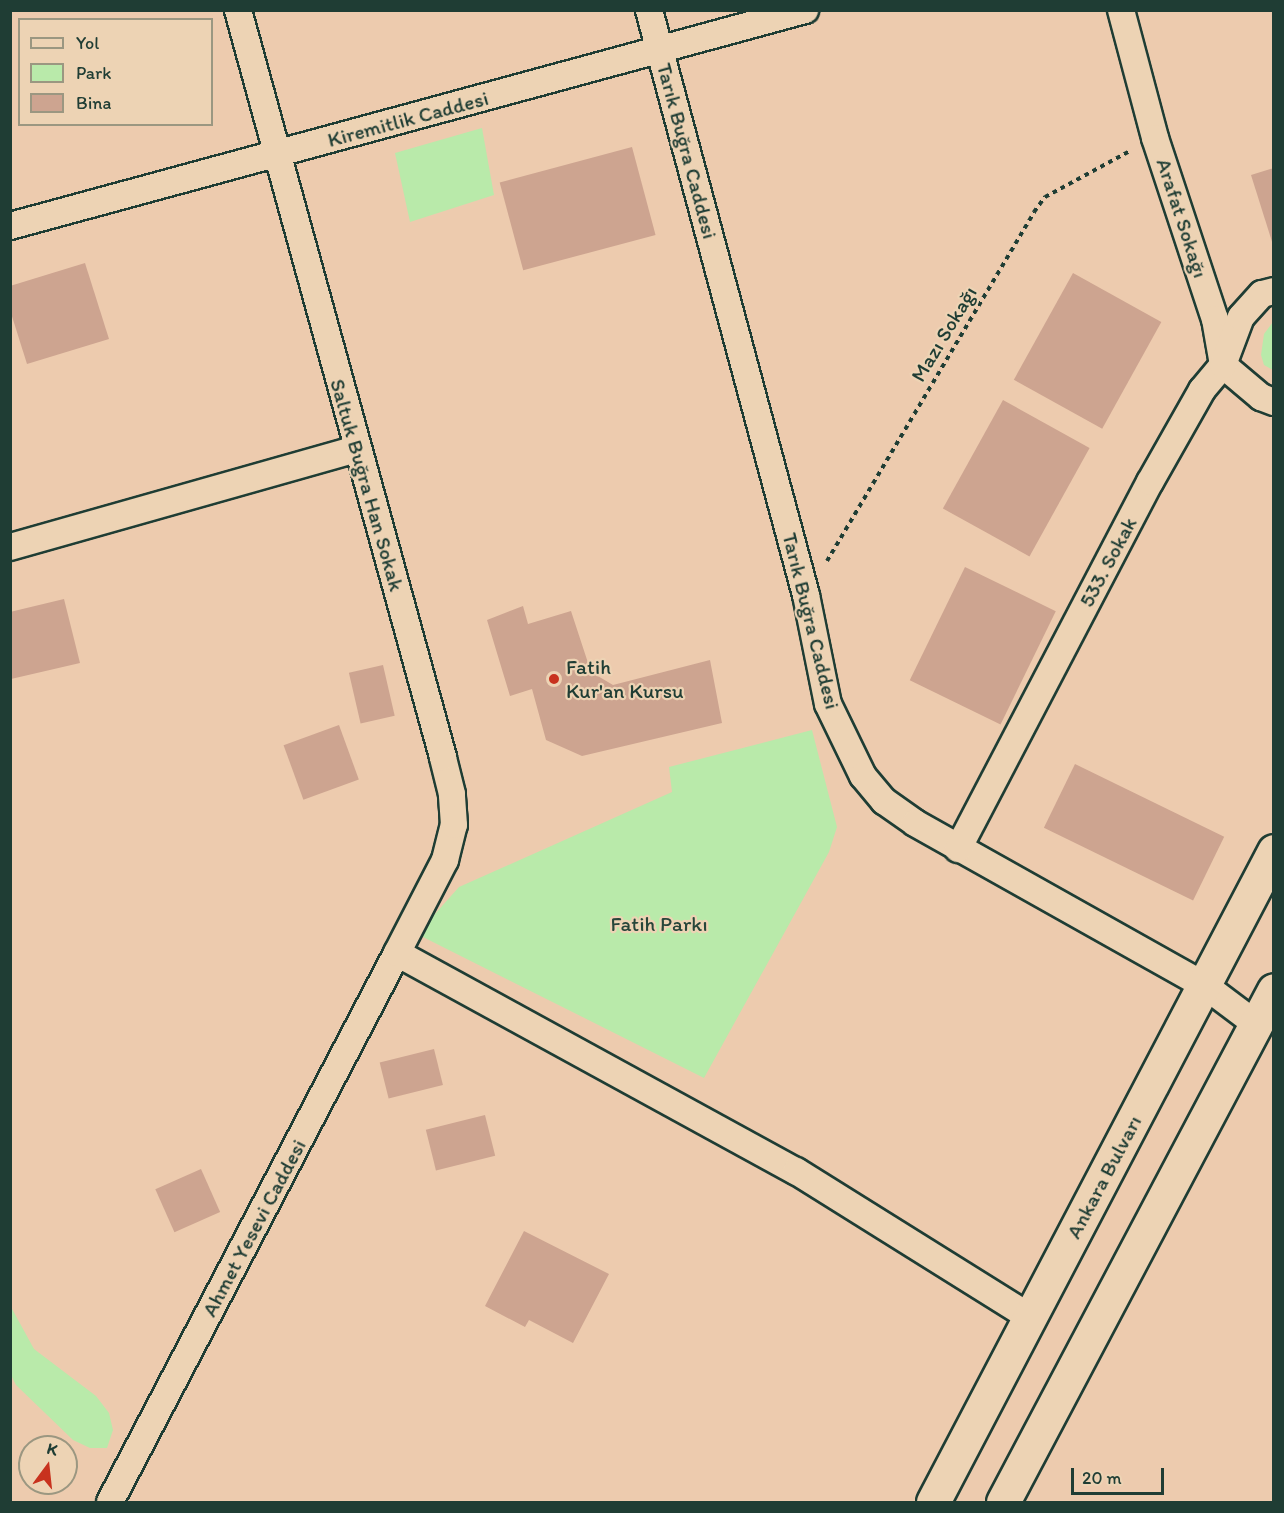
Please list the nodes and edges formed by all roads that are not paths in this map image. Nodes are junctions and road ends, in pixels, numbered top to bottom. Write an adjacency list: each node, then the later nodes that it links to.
1 (238, 10): 6 (street, Saltuk Buğra Han Sokak)
2 (649, 10): 5 (street, Tarık Buğra Caddesi)
3 (805, 10): 5 (street, Kiremitlik Caddesi)
4 (1121, 10): 9 (street, Arafat Sokağı)
5 (659, 51): 6 (street, Kiremitlik Caddesi); 13 (street, Tarık Buğra Caddesi)
6 (276, 154): 7 (street, Kiremitlik Caddesi); 11 (street, Saltuk Buğra Han Sokak)
7 (10, 226)
8 (1274, 291): 9 (street, 533. Sokak)
9 (1223, 365): 10 (street); 13 (street, 533. Sokak)
10 (1274, 402)
11 (357, 449): 12 (street); 15 (street, Saltuk Buğra Han Sokak)
12 (10, 547)
13 (958, 849): 16 (street, Tarık Buğra Caddesi)
14 (1274, 851): 16 (main road, Ankara Bulvarı)
15 (397, 953): 19 (street); 20 (street, Ahmet Yesevi Caddesi)
16 (1204, 985): 18 (street, Tarık Buğra Caddesi); 19 (main road, Ankara Bulvarı)
17 (1274, 990): 18 (main road)
18 (1256, 1024): 22 (main road)
19 (1030, 1317): 21 (main road, Ankara Bulvarı)
20 (110, 1503)
21 (933, 1503)
22 (1003, 1503)

